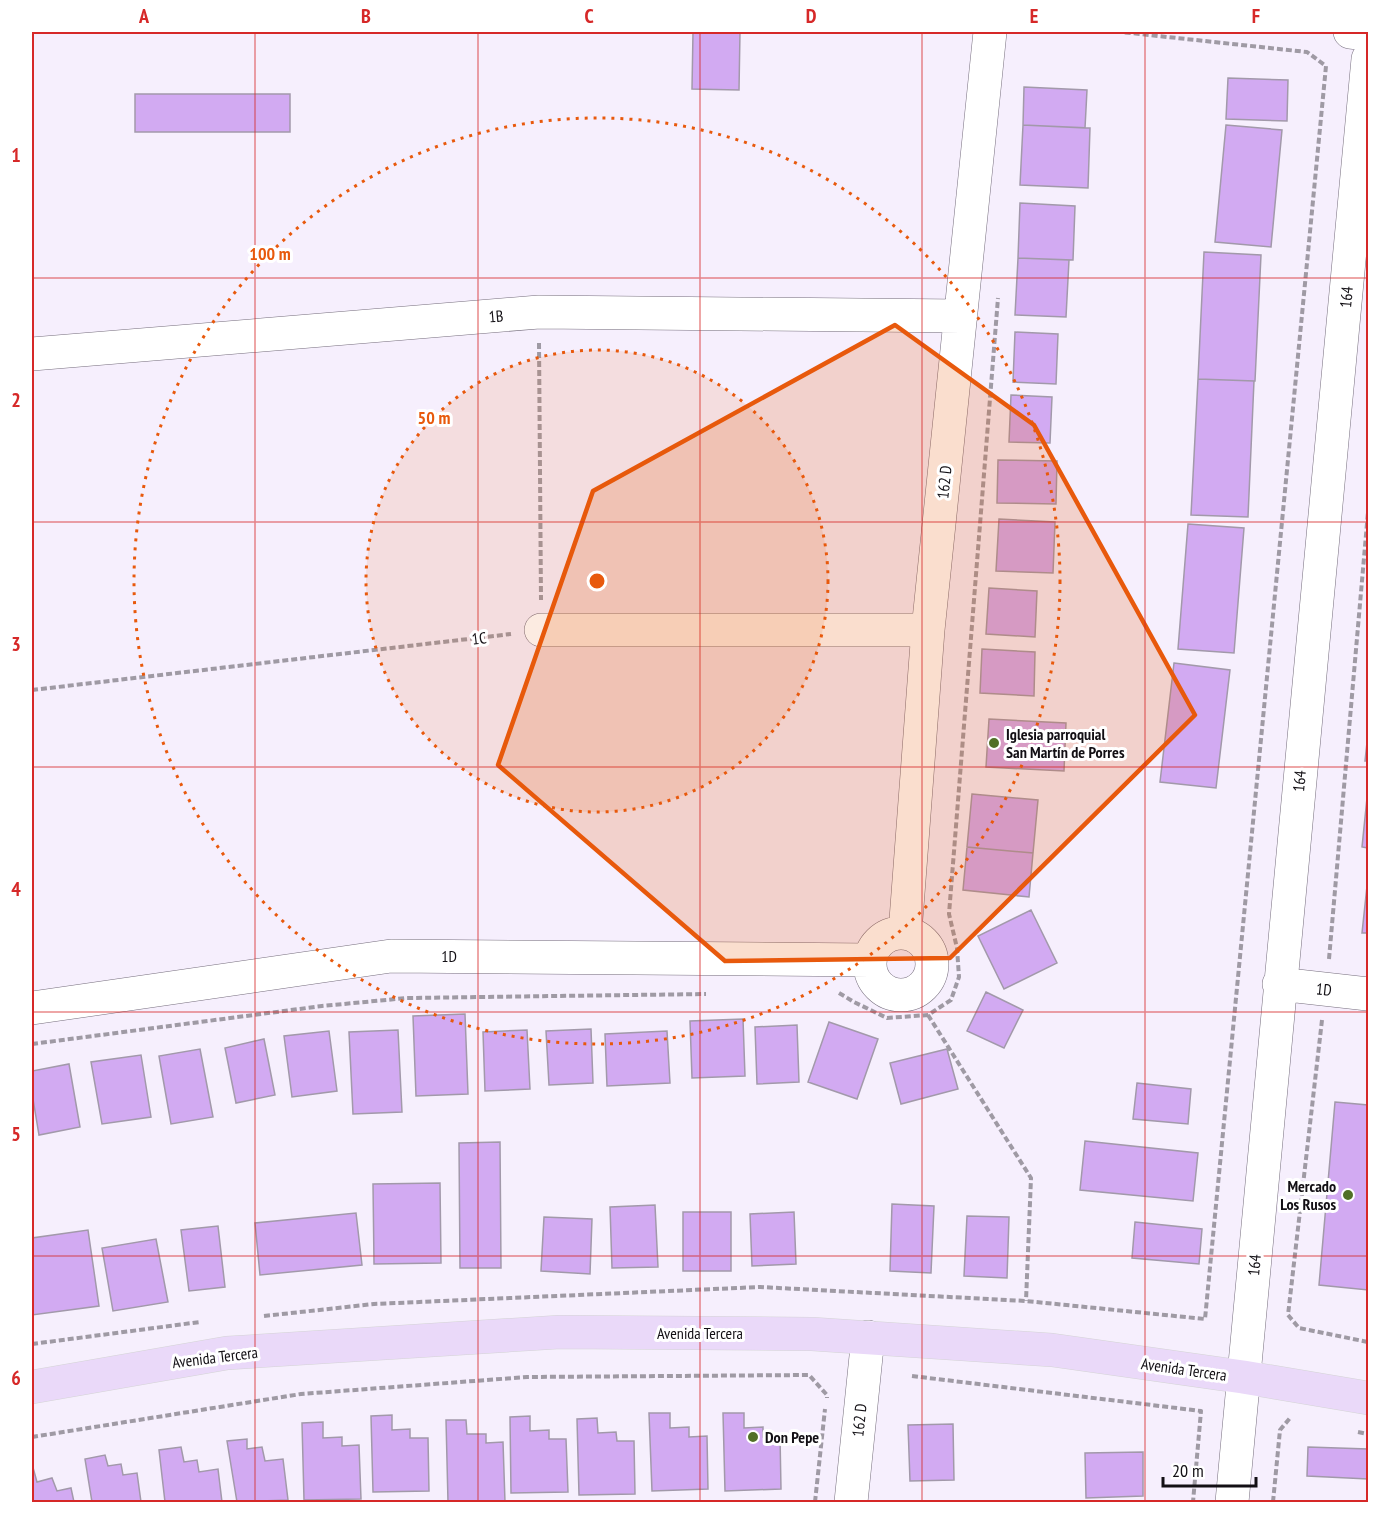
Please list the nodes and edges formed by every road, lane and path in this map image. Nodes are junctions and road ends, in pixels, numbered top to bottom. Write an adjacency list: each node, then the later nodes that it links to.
1 (990, 32): 8 (street, 162 D)
2 (1121, 32): 24 (path)
3 (1350, 32): 4 (street)
4 (1368, 34)
5 (1368, 59): 16 (street, 164)
6 (998, 298): 22 (path)
7 (539, 312): 8 (street, 1B); 9 (street, 1B); 11 (path)
8 (961, 316): 12 (street, 162 D)
9 (32, 354)
10 (1368, 512): 17 (path)
11 (541, 630): 12 (street); 13 (path, 1C)
12 (928, 630): 14 (street, 162 D)
13 (32, 690)
14 (905, 933): 15 (street); 15 (street)
15 (870, 960): 21 (street, 1D)
16 (1280, 984): 17 (street, 1D); 31 (street, 164)
17 (1326, 989): 20 (street, 1D); 28 (path)
18 (837, 992): 22 (path)
19 (718, 993): 23 (path)
20 (1368, 994)
21 (32, 1008)
22 (928, 1015): 24 (path)
23 (32, 1044)
24 (1026, 1301): 25 (path)
25 (257, 1316)
26 (211, 1321): 29 (path)
27 (868, 1337): 31 (main road, Avenida Tercera); 32 (main road, Avenida Tercera); 37 (street, 162 D)
28 (1368, 1342)
29 (32, 1344)
30 (911, 1375): 38 (path)
31 (1244, 1377): 33 (main road, Avenida Tercera); 39 (street, 164)
32 (32, 1387)
33 (1368, 1398)
34 (1292, 1416): 40 (path)
35 (32, 1437): 36 (path)
36 (815, 1503)
37 (850, 1503)
38 (1193, 1503)
39 (1232, 1503)
40 (1274, 1503)

